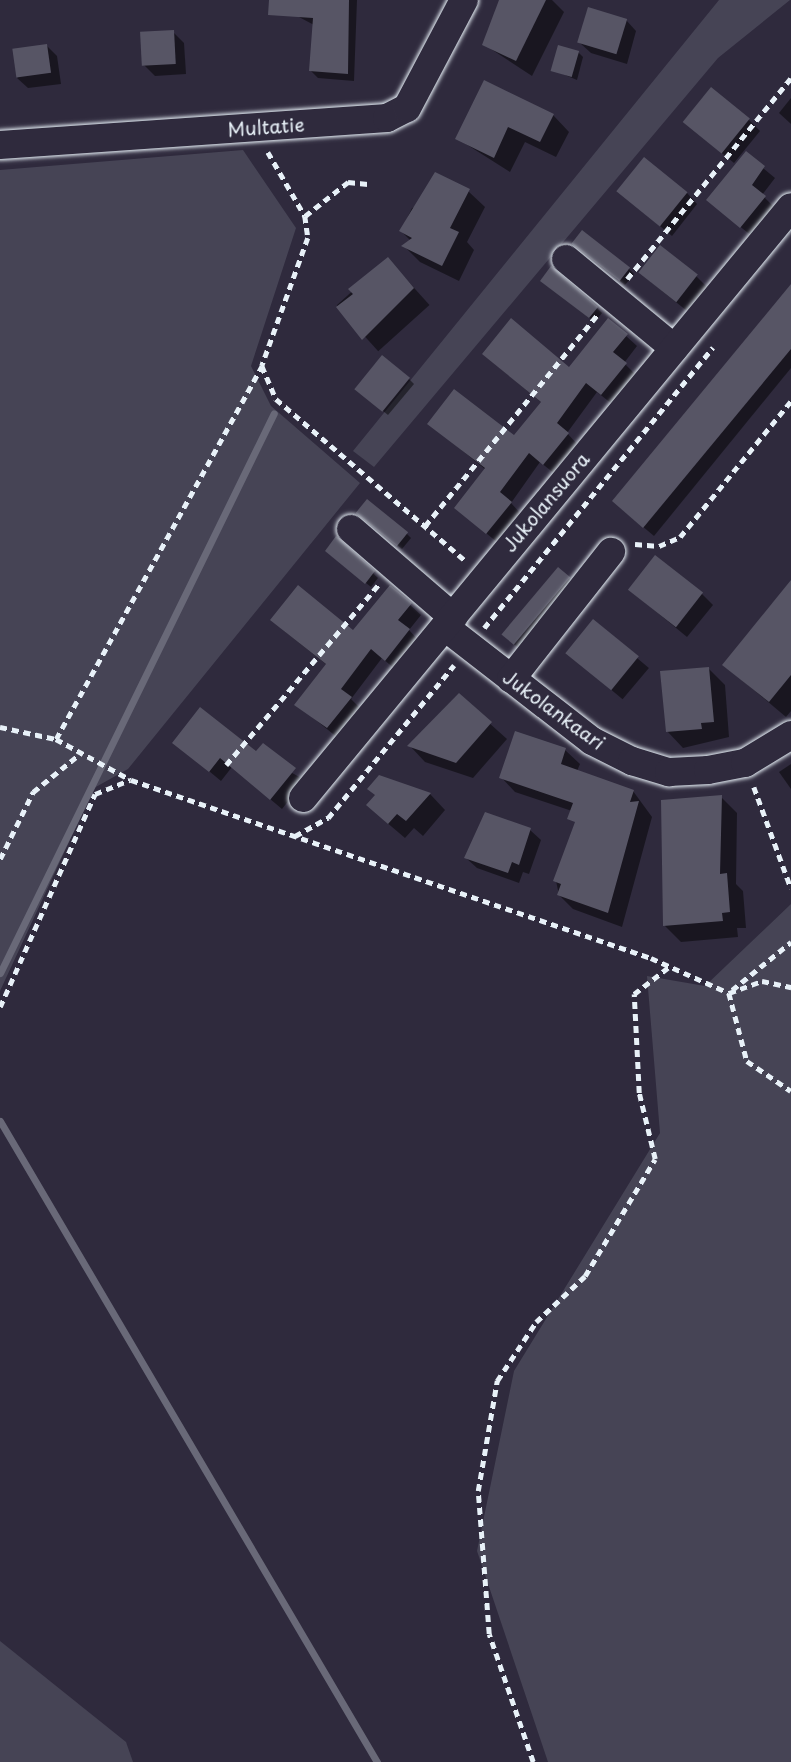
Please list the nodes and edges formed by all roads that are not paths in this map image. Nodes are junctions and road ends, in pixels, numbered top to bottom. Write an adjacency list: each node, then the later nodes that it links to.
1 (464, 0): 2 (street, Multatie)
2 (0, 145)
3 (791, 207): 5 (street, Jukolansuora)
4 (566, 259): 5 (street)
5 (674, 348): 8 (street, Jukolansuora)
6 (351, 529): 8 (street, Jukolankaari)
7 (611, 552): 9 (street)
8 (449, 622): 9 (street, Jukolankaari); 11 (street, Jukolansuora)
9 (511, 679): 10 (street, Jukolankaari)
10 (791, 734)
11 (303, 798)

